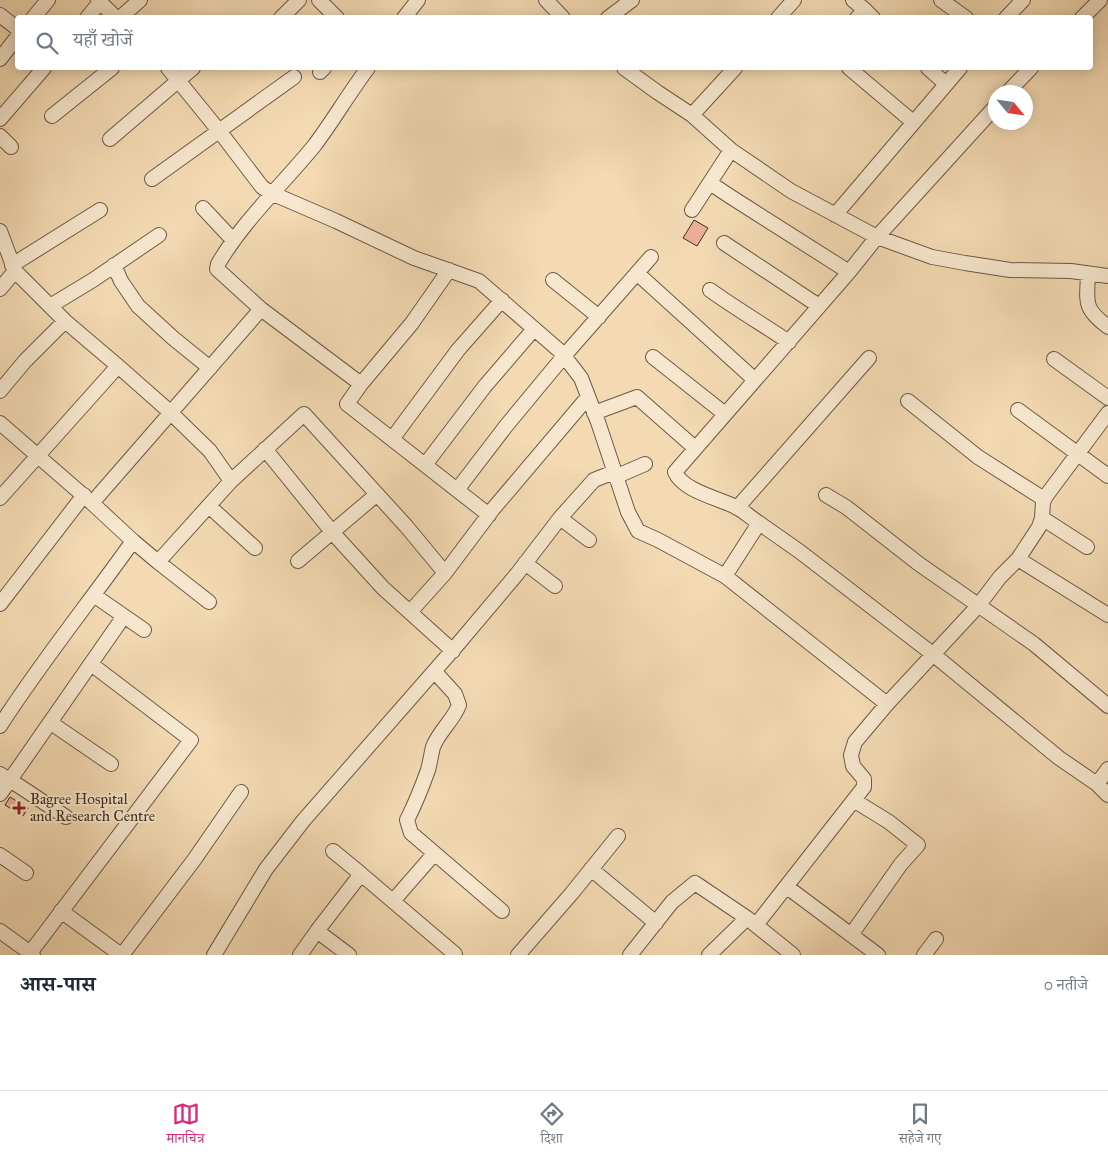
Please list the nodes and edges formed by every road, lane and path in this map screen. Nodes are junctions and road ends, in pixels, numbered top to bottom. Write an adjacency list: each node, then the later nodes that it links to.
1 (48, 0): 13 (street)
2 (140, 0): 16 (street)
3 (299, 0): 17 (street)
4 (418, 0): 18 (street)
5 (546, 0): 19 (street)
6 (632, 0): 20 (street)
7 (853, 0): 21 (street)
8 (941, 0): 22 (street)
9 (1023, 0): 23 (street)
10 (1100, 0): 24 (street)
11 (99, 1): 14 (street); 15 (street)
12 (0, 15): 25 (street)
13 (36, 15)
14 (89, 15)
15 (113, 15)
16 (123, 15)
17 (284, 15)
18 (406, 15)
19 (560, 15)
20 (612, 15)
21 (865, 15)
22 (962, 15)
23 (1009, 15)
24 (1085, 15)
25 (15, 27)
26 (15, 40): 27 (street)
27 (0, 59)
28 (42, 70): 46 (street)
29 (110, 70): 45 (street)
30 (170, 70): 40 (street)
31 (190, 70): 40 (street)
32 (367, 70): 55 (street)
33 (627, 70): 43 (street)
34 (733, 70): 43 (street)
35 (852, 70): 47 (street)
36 (930, 70): 41 (street)
37 (958, 70): 41 (street)
38 (1029, 70): 42 (street)
39 (294, 77): 48 (street)
40 (178, 80): 48 (street); 50 (street)
41 (946, 84): 47 (street)
42 (1015, 85)
43 (692, 115): 52 (street)
44 (988, 115): 62 (street)
45 (52, 116)
46 (0, 118)
47 (913, 122): 59 (street)
48 (220, 132): 53 (street); 55 (street)
49 (0, 136): 51 (street)
50 (110, 139)
51 (11, 147)
52 (731, 150): 54 (street); 59 (street)
53 (152, 179)
54 (710, 183): 58 (street); 69 (street)
55 (271, 193): 63 (street); 68 (street)
56 (203, 208): 63 (street)
57 (100, 210): 67 (street)
58 (692, 210)
59 (835, 215): 62 (street)
60 (0, 231): 67 (street)
61 (159, 235): 66 (street)
62 (878, 237): 69 (street); 71 (street)
63 (234, 240): 79 (street)
64 (724, 243): 78 (street)
65 (651, 257): 70 (street)
66 (114, 265): 77 (street); 90 (street)
67 (13, 268): 74 (street); 77 (street)
68 (449, 270): 76 (street); 92 (street)
69 (849, 272): 78 (street)
70 (638, 274): 80 (street); 91 (street)
71 (1088, 274): 72 (street); 82 (street)
72 (1108, 276)
73 (553, 280): 80 (street)
74 (0, 289)
75 (710, 290): 84 (street)
76 (502, 300): 83 (street); 103 (street)
77 (50, 306): 81 (street)
78 (819, 306): 84 (street)
79 (261, 309): 90 (street); 92 (street)
80 (599, 317): 85 (street)
81 (65, 321): 89 (street); 93 (street)
82 (1108, 327)
83 (534, 329): 85 (street); 109 (street)
84 (789, 342): 91 (street)
85 (564, 356): 94 (street); 113 (street)
86 (653, 357): 100 (street)
87 (869, 358): 120 (street)
88 (1054, 359): 95 (street)
89 (118, 366): 98 (street); 107 (street)
90 (210, 368): 98 (street)
91 (755, 380): 100 (street)
92 (362, 384): 103 (street)
93 (0, 391)
94 (588, 397): 99 (street); 121 (street)
95 (1108, 398)
96 (908, 401): 118 (street)
97 (1018, 410): 106 (street)
98 (170, 412): 112 (street); 117 (street)
99 (594, 413): 104 (street); 110 (street)
100 (724, 414): 104 (street)
101 (1108, 414): 106 (street)
102 (0, 423): 107 (street)
103 (392, 439): 109 (street)
104 (695, 448): 120 (street)
105 (265, 449): 112 (street); 114 (street); 125 (street)
106 (1077, 454): 111 (street); 118 (street)
107 (37, 456): 116 (street); 117 (street)
108 (645, 464): 110 (street)
109 (425, 465): 113 (street)
110 (614, 475): 122 (street); 135 (street)
111 (1108, 476)
112 (231, 481): 119 (street)
113 (457, 490): 121 (street)
114 (376, 494): 125 (street); 134 (street)
115 (826, 495): 140 (street)
116 (0, 498)
117 (88, 499): 127 (street); 139 (street)
118 (1044, 500): 123 (street)
119 (209, 506): 129 (street); 132 (street)
120 (737, 508): 124 (street)
121 (489, 515): 134 (street)
122 (560, 518): 126 (street); 133 (street)
123 (1042, 518): 128 (street); 130 (street)
124 (759, 523): 135 (street); 146 (street)
125 (333, 533): 131 (street); 141 (street)
126 (589, 540)
127 (133, 541): 132 (street); 137 (street)
128 (1087, 547)
129 (256, 548)
130 (1018, 558): 140 (street); 142 (street)
131 (298, 561)
132 (158, 562): 138 (street)
133 (525, 563): 136 (street); 145 (street)
134 (445, 573): 141 (street)
135 (725, 576): 149 (street)
136 (555, 586)
137 (95, 596): 143 (street); 152 (street)
138 (209, 602)
139 (0, 604)
140 (978, 606): 146 (street); 150 (street)
141 (410, 612): 145 (street)
142 (1108, 615)
143 (124, 616): 144 (street); 147 (street)
144 (144, 630)
145 (453, 650): 148 (street)
146 (934, 655): 149 (street); 156 (street)
147 (91, 664): 151 (street); 171 (street)
148 (434, 672): 164 (street); 183 (street)
149 (887, 704): 160 (street)
150 (1108, 706)
151 (51, 723): 153 (street); 155 (street)
152 (0, 726)
153 (111, 764)
154 (1108, 770): 156 (street)
155 (5, 777): 158 (street); 161 (street)
156 (1097, 784): 159 (street)
157 (241, 792): 182 (street)
158 (0, 794)
159 (1108, 795)
160 (855, 801): 169 (street); 177 (street)
161 (66, 817)
162 (618, 836): 166 (street)
163 (334, 850): 168 (street)
164 (434, 854): 170 (street); 172 (street)
165 (0, 855): 167 (street)
166 (591, 869): 174 (street); 186 (street)
167 (26, 873)
168 (361, 874): 170 (street); 176 (street)
169 (787, 887): 173 (street); 177 (street)
170 (393, 901): 181 (street)
171 (60, 911): 180 (street); 182 (street)
172 (502, 911)
173 (751, 922): 174 (street); 179 (street); 188 (street)
174 (656, 923): 187 (street)
175 (0, 931): 180 (street)
176 (317, 931): 184 (street); 185 (street)
177 (851, 935): 190 (street)
178 (936, 939): 191 (street)
179 (777, 950): 189 (street)
180 (32, 954)
181 (455, 954)
182 (121, 955)
183 (214, 955)
184 (300, 955)
185 (348, 955)
186 (518, 955)
187 (630, 955)
188 (709, 955)
189 (793, 955)
190 (878, 955)
191 (924, 955)

